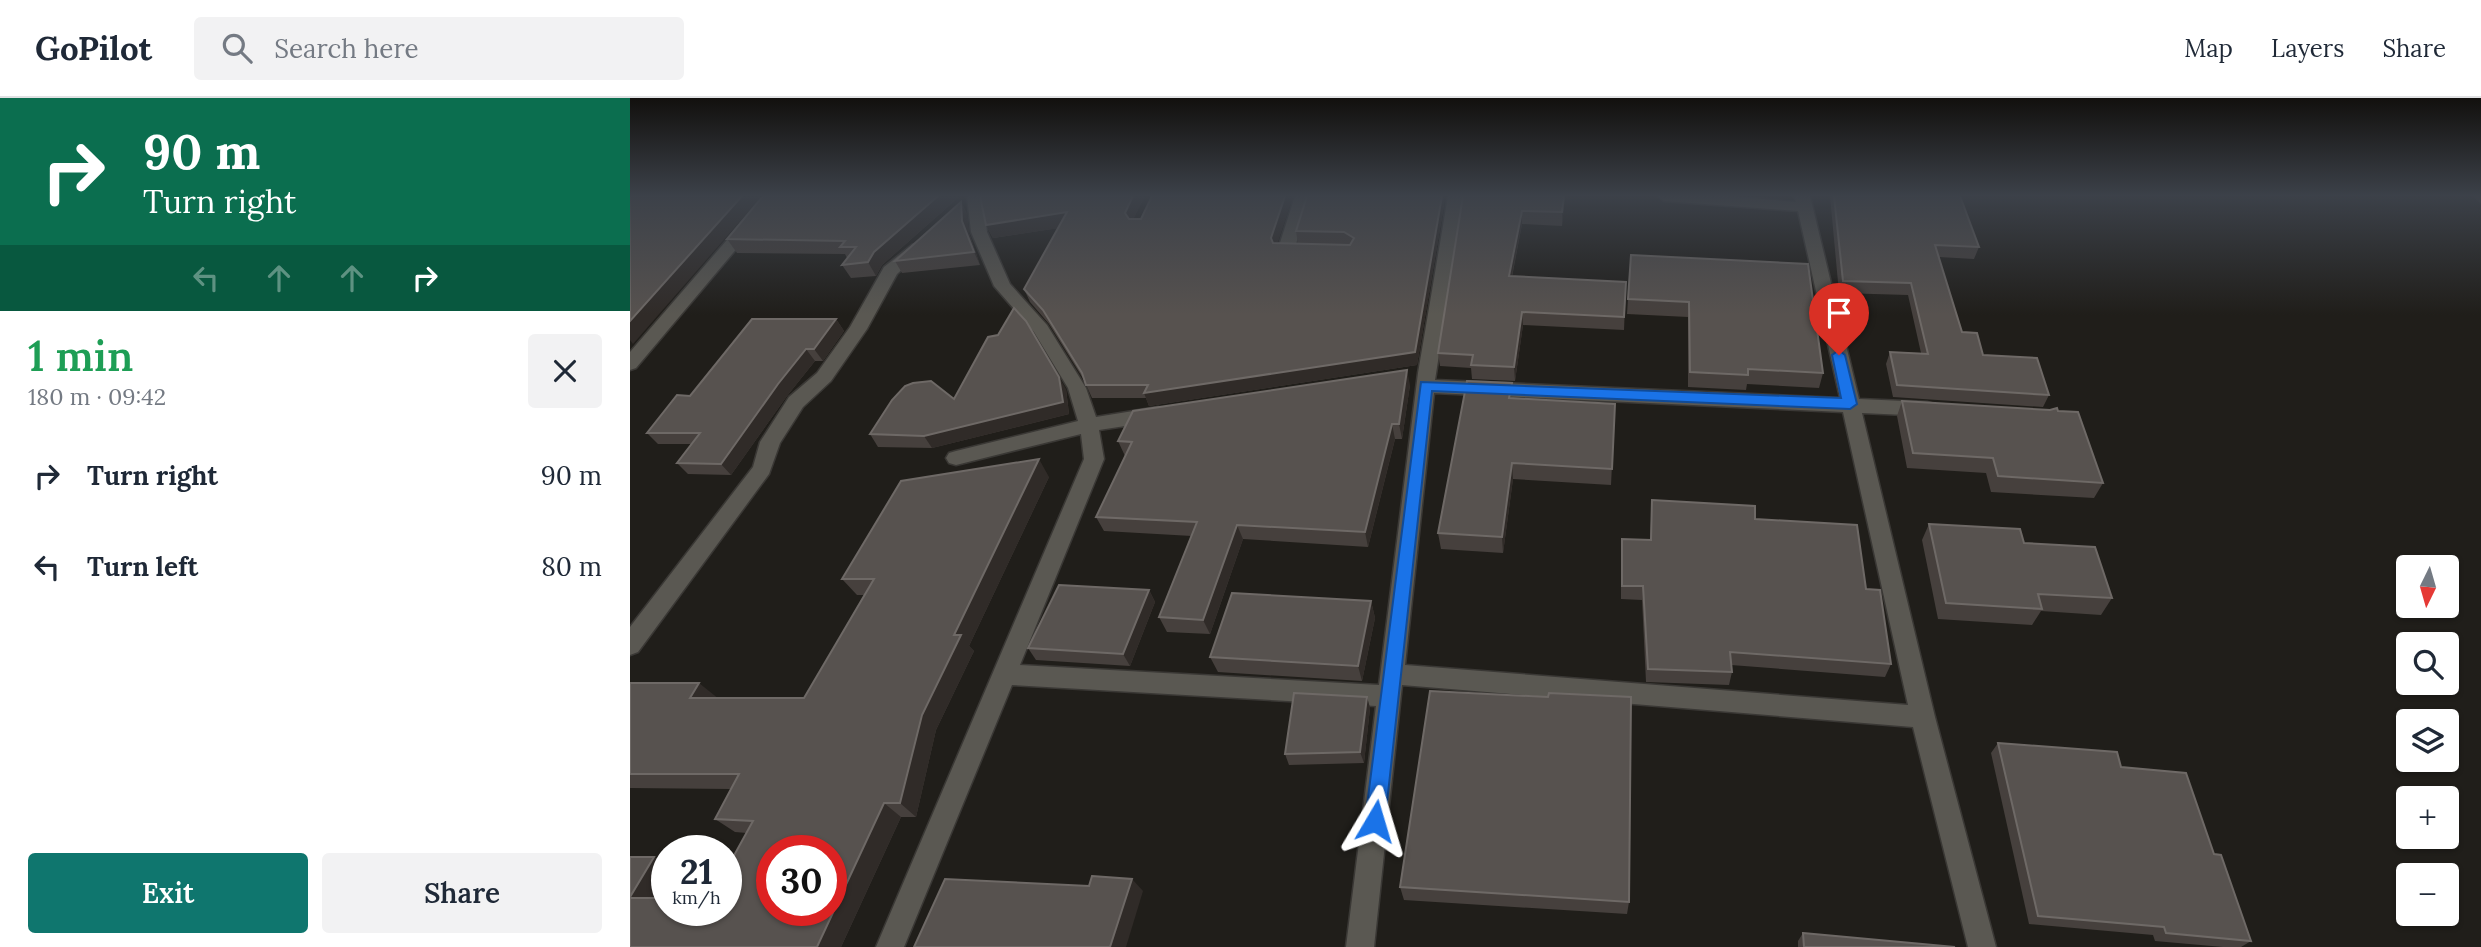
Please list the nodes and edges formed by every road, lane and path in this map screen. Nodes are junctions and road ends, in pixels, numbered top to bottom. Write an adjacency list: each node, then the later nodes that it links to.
1 (741, 236): 8 (street)
2 (981, 236): 13 (street)
3 (1290, 236): 7 (street)
4 (1446, 236): 9 (street)
5 (1812, 236): 10 (street)
6 (929, 239): 15 (street)
7 (1321, 252)
8 (630, 364)
9 (1422, 378): 10 (street); 17 (street)
10 (1850, 404): 12 (street); 18 (street)
11 (1183, 410): 13 (street)
12 (1946, 410)
13 (1089, 425): 14 (street); 16 (street)
14 (956, 457)
15 (630, 645)
16 (1004, 674): 17 (street); 19 (street)
17 (1391, 685): 18 (street); 20 (street)
18 (1923, 717): 21 (street)
19 (890, 947)
20 (1360, 947)
21 (1983, 947)

